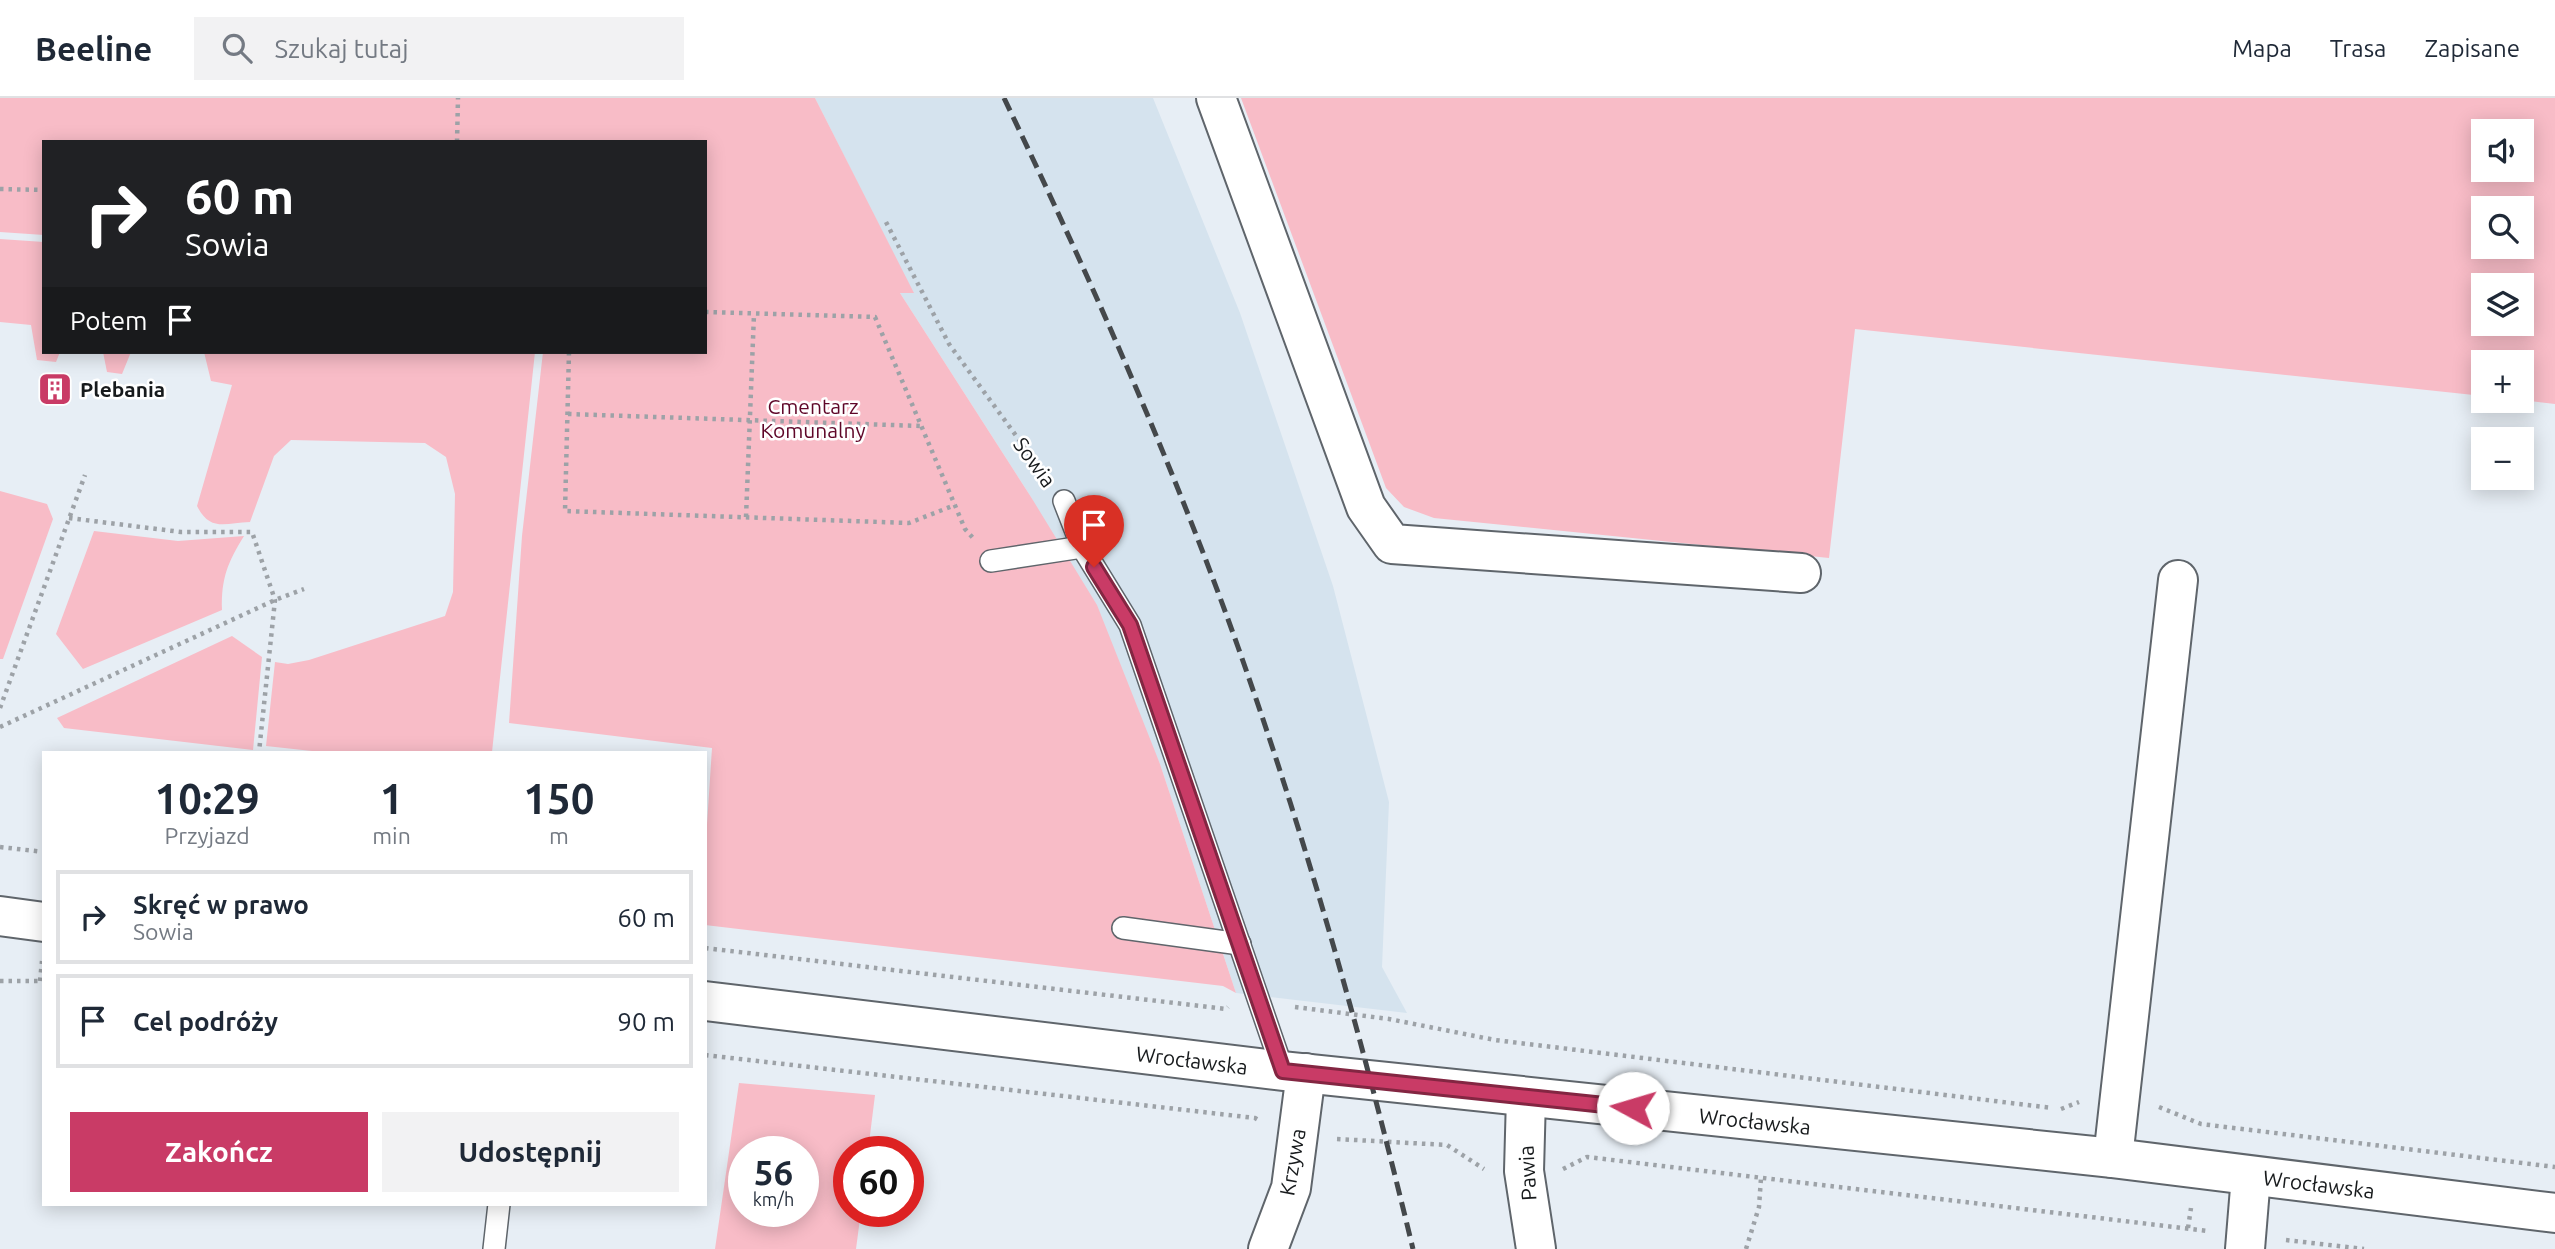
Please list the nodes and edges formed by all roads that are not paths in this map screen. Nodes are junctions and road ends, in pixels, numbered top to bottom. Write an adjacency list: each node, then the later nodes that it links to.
1 (1216, 98): 5 (street)
2 (1064, 501): 3 (lane, Sowia)
3 (1082, 547): 4 (lane); 10 (lane, Sowia)
4 (991, 561)
5 (1801, 573)
6 (2178, 580): 14 (street)
7 (0, 916): 8 (street)
8 (42, 922)
9 (1124, 928): 10 (lane)
10 (1240, 944): 12 (lane, Sowia)
11 (707, 1001): 12 (street, Wrocławska)
12 (1294, 1072): 13 (street, Wrocławska); 19 (street, Krzywa)
13 (1526, 1097): 14 (street, Wrocławska); 20 (street, Pawia)
14 (2113, 1158): 15 (street, Wrocławska)
15 (2251, 1176): 17 (street, Wrocławska); 21 (street)
16 (499, 1206): 18 (lane)
17 (2555, 1213)
18 (494, 1249)
19 (1268, 1249)
20 (1536, 1249)
21 (2245, 1249)

